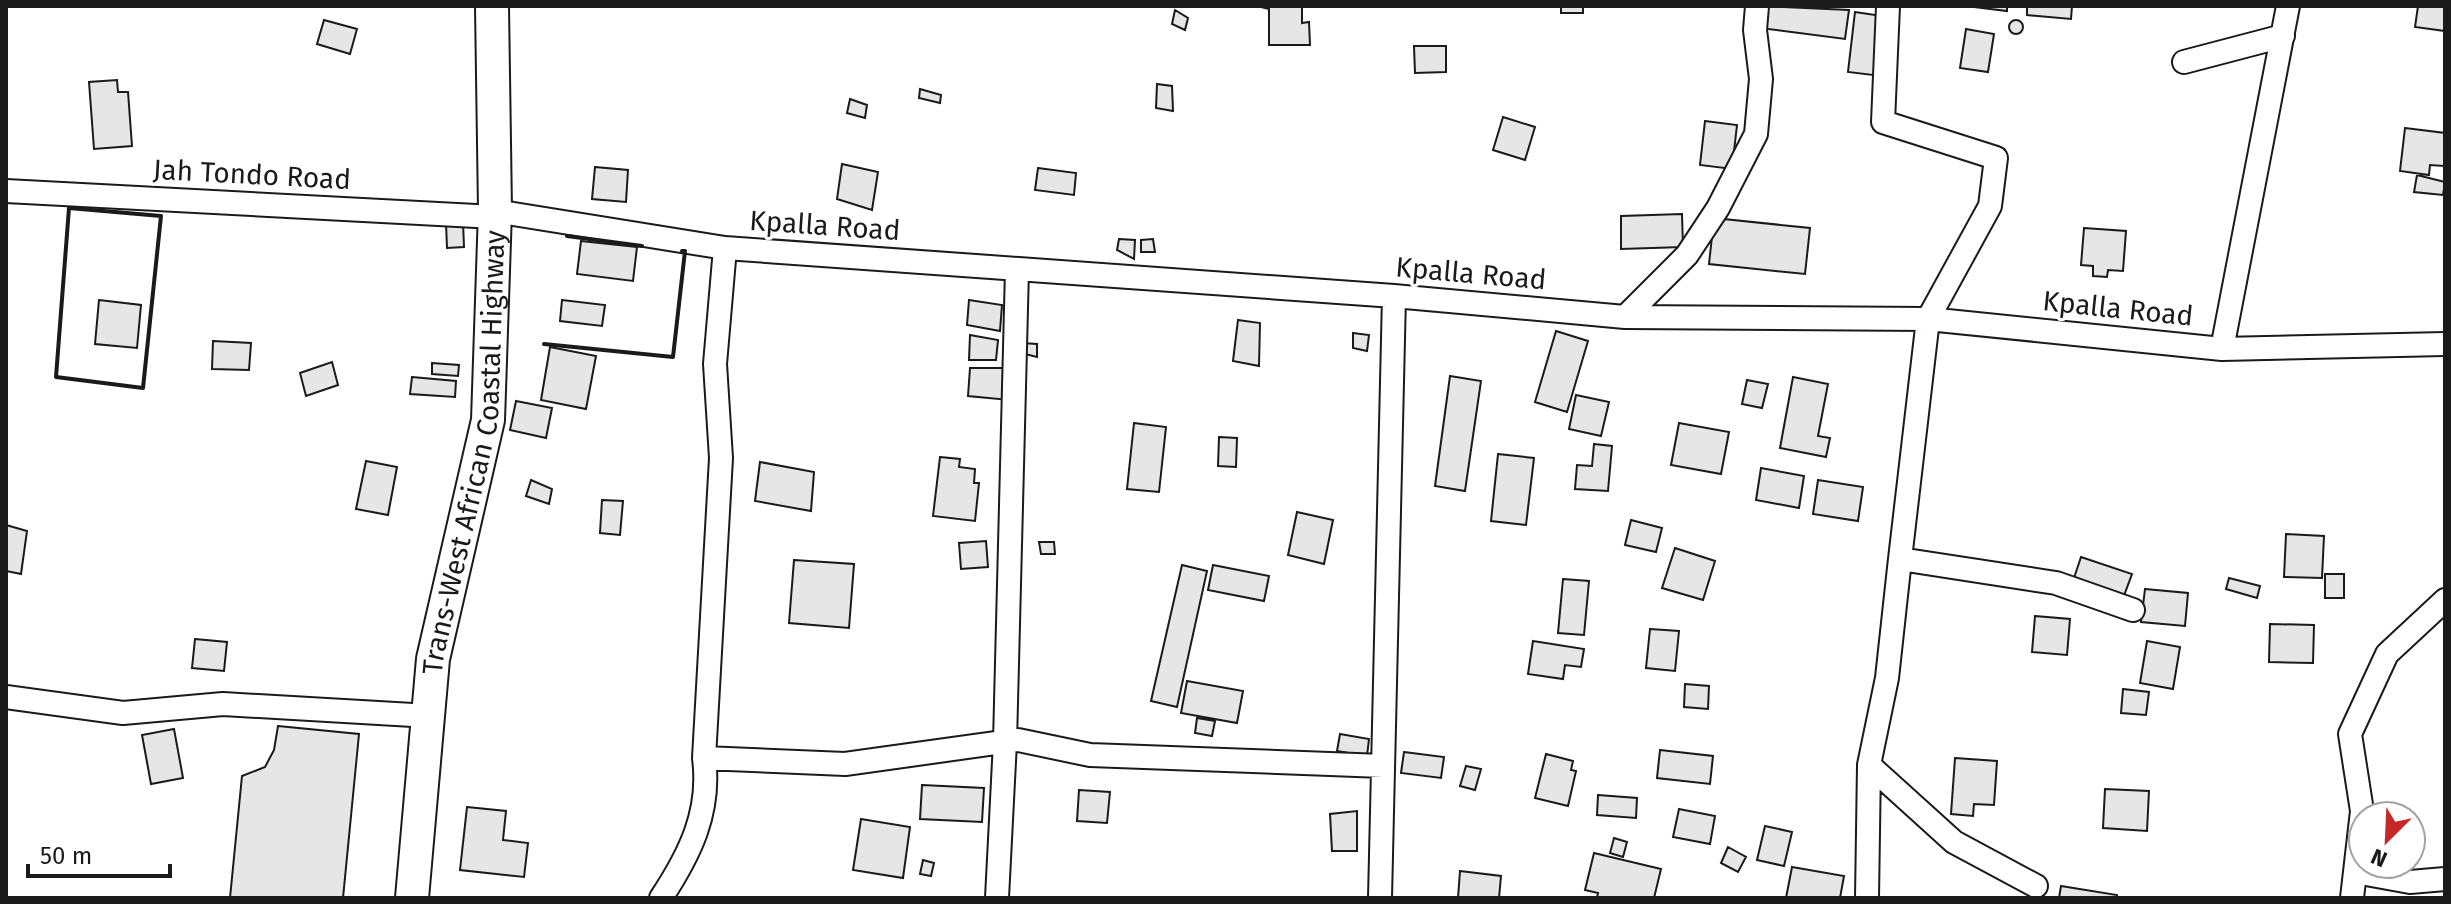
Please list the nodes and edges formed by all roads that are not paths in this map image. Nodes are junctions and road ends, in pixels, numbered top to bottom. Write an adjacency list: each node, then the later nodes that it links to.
1 (492, 6): 8 (highway, Trans-West African Coastal Highway)
2 (1757, 6): 12 (street)
3 (1888, 6): 13 (street)
4 (2288, 6): 5 (street)
5 (2283, 36): 6 (street); 15 (street)
6 (2184, 62)
7 (6, 191): 8 (street, Jah Tondo Road)
8 (495, 214): 9 (street, Kpalla Road); 20 (highway, Trans-West African Coastal Highway)
9 (725, 248): 10 (street, Kpalla Road); 22 (street)
10 (1017, 269): 11 (street, Kpalla Road); 21 (street)
11 (1394, 296): 12 (street, Kpalla Road); 24 (street)
12 (1625, 317): 13 (street, Kpalla Road)
13 (1928, 319): 15 (street, Kpalla Road); 16 (street)
14 (2445, 344): 15 (street, Kpalla Road)
15 (2222, 349)
16 (1900, 559): 18 (street); 23 (street)
17 (2445, 600): 25 (street)
18 (2133, 610)
19 (6, 697): 20 (street)
20 (430, 716): 29 (highway, Trans-West African Coastal Highway)
21 (1005, 742): 22 (street); 24 (street); 31 (street)
22 (704, 758): 30 (street)
23 (1869, 765): 28 (street); 33 (street)
24 (1383, 766): 32 (street)
25 (2360, 800)
26 (2445, 879): 27 (street)
27 (2399, 880)
28 (2036, 886)
29 (412, 898)
30 (661, 898)
31 (997, 898)
32 (1380, 898)
33 (1867, 898)

